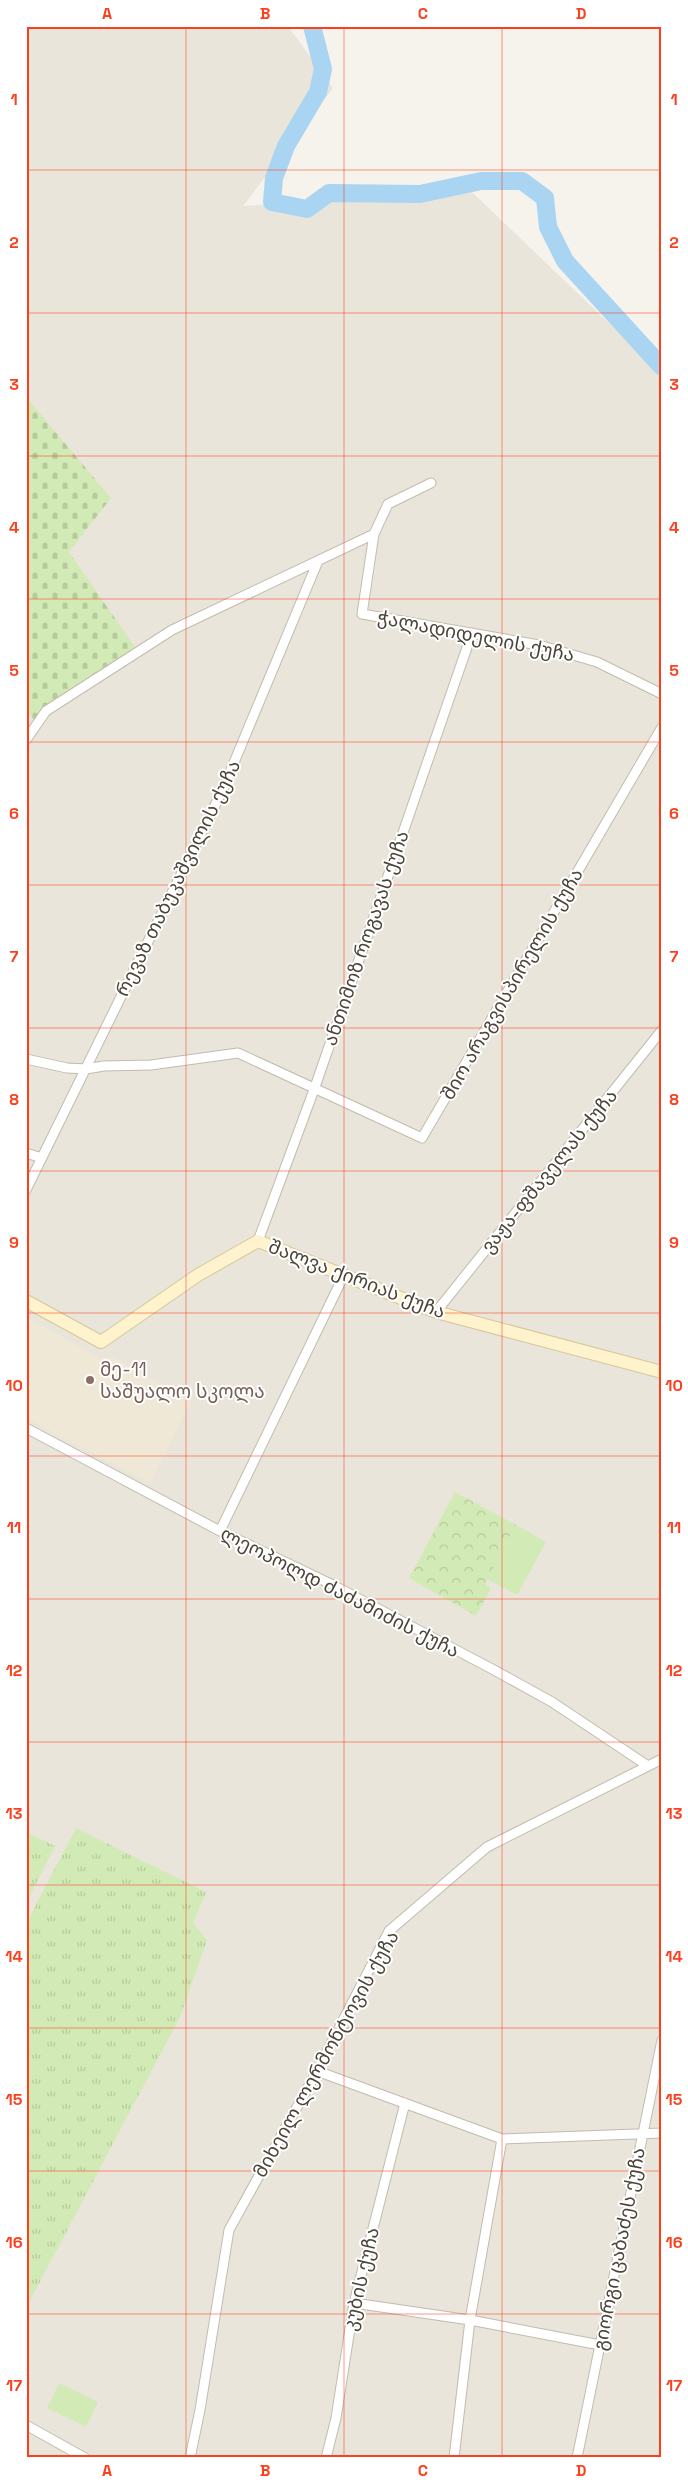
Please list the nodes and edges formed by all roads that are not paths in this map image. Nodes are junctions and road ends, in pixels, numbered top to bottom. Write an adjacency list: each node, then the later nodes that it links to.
1 (431, 483): 2 (street)
2 (374, 534): 3 (street); 4 (street, ჭალადიდელის ქუჩა)
3 (318, 561): 7 (street); 10 (street, რევაზ თაბუკაშვილის ქუჩა)
4 (472, 633): 5 (street, ჭალადიდელის ქუჩა); 11 (street, ანთიმოზ როგავას ქუჩა)
5 (662, 694)
6 (662, 727): 11 (street, შიო არაგვისპირელის ქუჩა)
7 (26, 740)
8 (662, 1030): 18 (street, ვაჟა-ფშაველას ქუჩა)
9 (26, 1058): 10 (street)
10 (86, 1068): 11 (street); 13 (street, რევაზ თაბუკაშვილის ქუჩა)
11 (315, 1087): 15 (street, ანთიმოზ როგავას ქუჩა)
12 (26, 1153): 13 (street)
13 (42, 1158): 14 (street, რევაზ თაბუკაშვილის ქუჩა)
14 (26, 1190)
15 (258, 1241): 16 (street, შალვა ქირიას ქუჩა); 17 (street, შალვა ქირიას ქუჩა)
16 (344, 1275): 18 (street, შალვა ქირიას ქუჩა); 21 (street)
17 (26, 1302)
18 (436, 1312): 19 (street, შალვა ქირიას ქუჩა)
19 (662, 1372)
20 (26, 1428): 21 (street, ლეოპოლდ ძაძამიძის ქუჩა)
21 (220, 1531): 23 (street, ლეოპოლდ ძაძამიძის ქუჩა)
22 (662, 1759): 23 (street, მიხეილ ლერმონტოვის ქუჩა)
23 (648, 1766): 25 (street, მიხეილ ლერმონტოვის ქუჩა)
24 (662, 2040): 28 (street, გიორგი ცაბაძეს ქუჩა)
25 (317, 2071): 26 (street); 35 (street, მიხეილ ლერმონტოვის ქუჩა)
26 (404, 2103): 29 (street); 30 (street, კუბის ქუჩა)
27 (662, 2133): 28 (street)
28 (641, 2134): 29 (street); 32 (street, გიორგი ცაბაძეს ქუჩა)
29 (502, 2139): 31 (street)
30 (354, 2303): 31 (street); 36 (street, კუბის ქუჩა)
31 (470, 2320): 32 (street); 37 (street)
32 (600, 2345): 38 (street, გიორგი ცაბაძეს ქუჩა)
33 (26, 2424): 34 (street)
34 (85, 2458)
35 (190, 2458)
36 (326, 2458)
37 (454, 2458)
38 (577, 2458)

